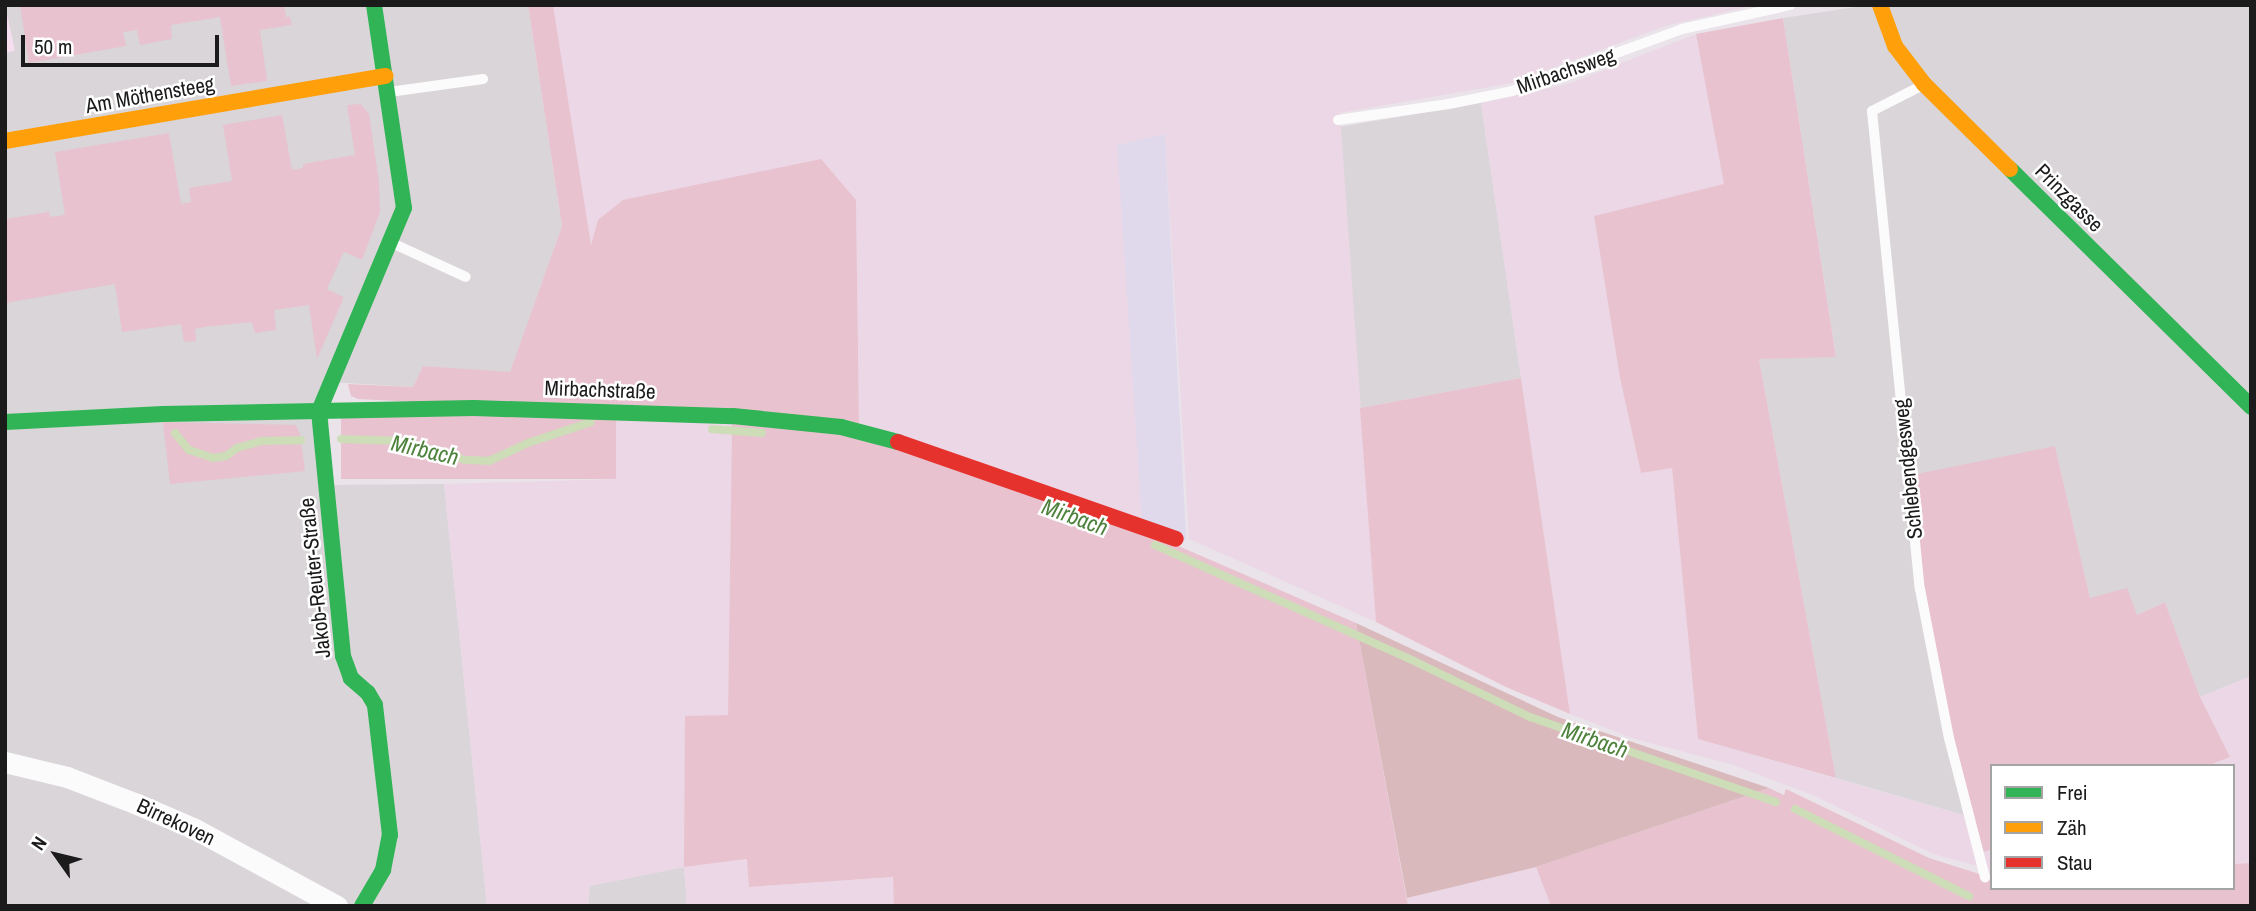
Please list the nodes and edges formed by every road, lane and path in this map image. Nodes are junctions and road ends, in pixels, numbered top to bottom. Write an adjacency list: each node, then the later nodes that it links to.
1 (374, 5): 4 (street, Jakob-Reuter-Straße)
2 (1790, 5): 8 (lane, Mirbachsweg)
3 (1880, 5): 6 (street, Prinzgasse)
4 (386, 76): 7 (street, Jakob-Reuter-Straße); 9 (street, Am Möthensteeg)
5 (483, 79): 7 (lane)
6 (1924, 84): 12 (street, Prinzgasse); 17 (lane, Schlebendgesweg)
7 (388, 92): 10 (street, Jakob-Reuter-Straße)
8 (1339, 120)
9 (5, 141)
10 (393, 243): 11 (lane); 13 (street, Jakob-Reuter-Straße)
11 (466, 277)
12 (2251, 407)
13 (319, 411): 14 (street, Mirbachstraße); 15 (street, Mirbachstraße); 19 (street, Jakob-Reuter-Straße)
14 (5, 422)
15 (1175, 539)
16 (5, 762): 18 (street, Birrekoven)
17 (1985, 877)
18 (337, 906)
19 (362, 906)

